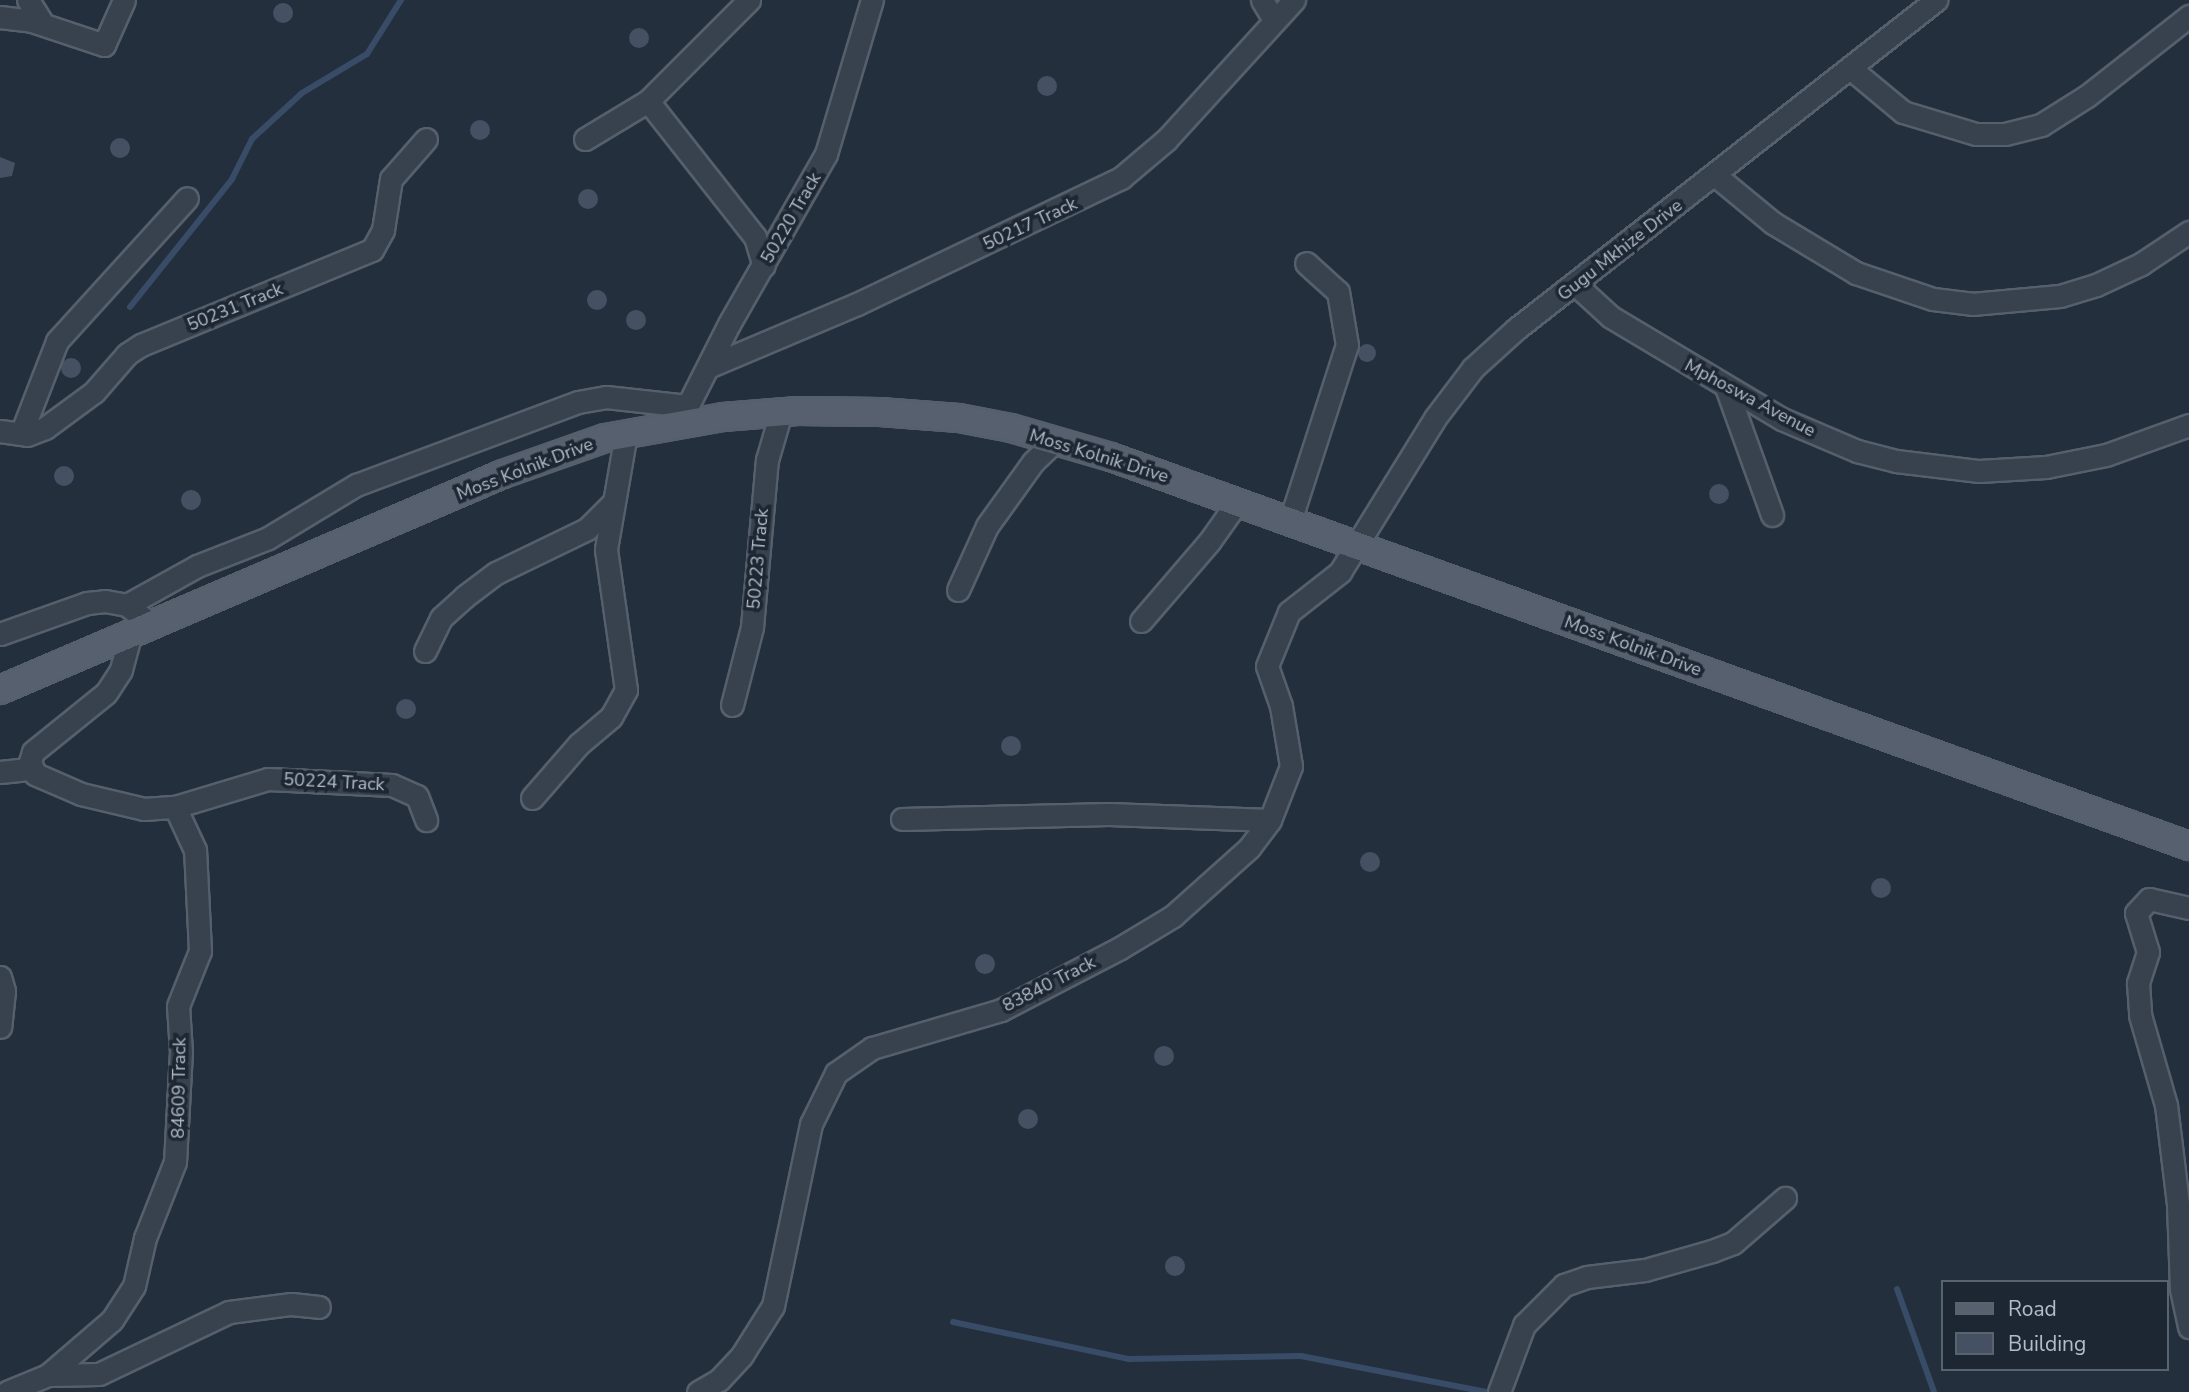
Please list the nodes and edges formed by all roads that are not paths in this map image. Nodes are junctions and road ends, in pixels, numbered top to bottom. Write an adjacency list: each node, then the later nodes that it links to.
1 (28, 0): 11 (street)
2 (124, 0): 11 (street)
3 (749, 0): 13 (street)
4 (872, 0): 20 (street, 50220 Track)
5 (1262, 0): 10 (street)
6 (1294, 0): 10 (street, 50217 Track)
7 (1936, 0): 12 (street, Gugu Mkhize Drive)
8 (2189, 16): 12 (street)
9 (0, 17): 11 (street)
10 (1274, 20): 22 (street, 50217 Track)
11 (43, 24)
12 (1850, 68): 16 (street, Gugu Mkhize Drive)
13 (648, 101): 15 (street); 20 (street)
14 (426, 139): 27 (street, 50231 Track)
15 (585, 139)
16 (1716, 176): 18 (street); 21 (street, Gugu Mkhize Drive)
17 (187, 198): 27 (street)
18 (2189, 232)
19 (1306, 263): 33 (street)
20 (764, 266): 22 (street, 50220 Track)
21 (1576, 285): 23 (street, Mphoswa Avenue); 34 (street, Gugu Mkhize Drive)
22 (710, 366): 25 (street, 50220 Track)
23 (1726, 387): 26 (street, Mphoswa Avenue); 32 (street)
24 (781, 412): 25 (main road, Moss Kolnik Drive); 29 (main road, Moss Kolnik Drive); 42 (street, 50223 Track)
25 (684, 414): 28 (main road, Moss Kolnik Drive); 36 (street)
26 (2189, 425)
27 (11, 432)
28 (626, 433): 31 (street); 38 (main road, Moss Kolnik Drive)
29 (1055, 441): 30 (main road, Moss Kolnik Drive); 35 (street)
30 (1238, 501): 33 (main road, Moss Kolnik Drive); 37 (street)
31 (612, 504): 40 (street); 45 (street)
32 (1772, 515)
33 (1290, 521): 34 (main road, Moss Kolnik Drive)
34 (1355, 546): 49 (street, 83840 Track); 50 (main road, Moss Kolnik Drive)
35 (958, 590)
36 (127, 605): 38 (street); 39 (street)
37 (1140, 621)
38 (141, 631): 41 (main road, Moss Kolnik Drive); 43 (street)
39 (0, 634)
40 (425, 651)
41 (0, 690)
42 (732, 705)
43 (31, 769): 44 (street); 46 (street, 50224 Track)
44 (0, 772)
45 (532, 798)
46 (175, 807): 48 (street, 50224 Track); 57 (street, 84609 Track)
47 (902, 819): 49 (street)
48 (426, 820)
49 (1270, 820): 59 (street, 83840 Track)
50 (2189, 846)
51 (2189, 908): 56 (street)
52 (0, 977): 53 (street)
53 (0, 1027)
54 (1785, 1198): 60 (street)
55 (319, 1307): 57 (street)
56 (2189, 1327)
57 (48, 1375): 58 (street, 84609 Track)
58 (7, 1392)
59 (698, 1392)
60 (1499, 1392)

